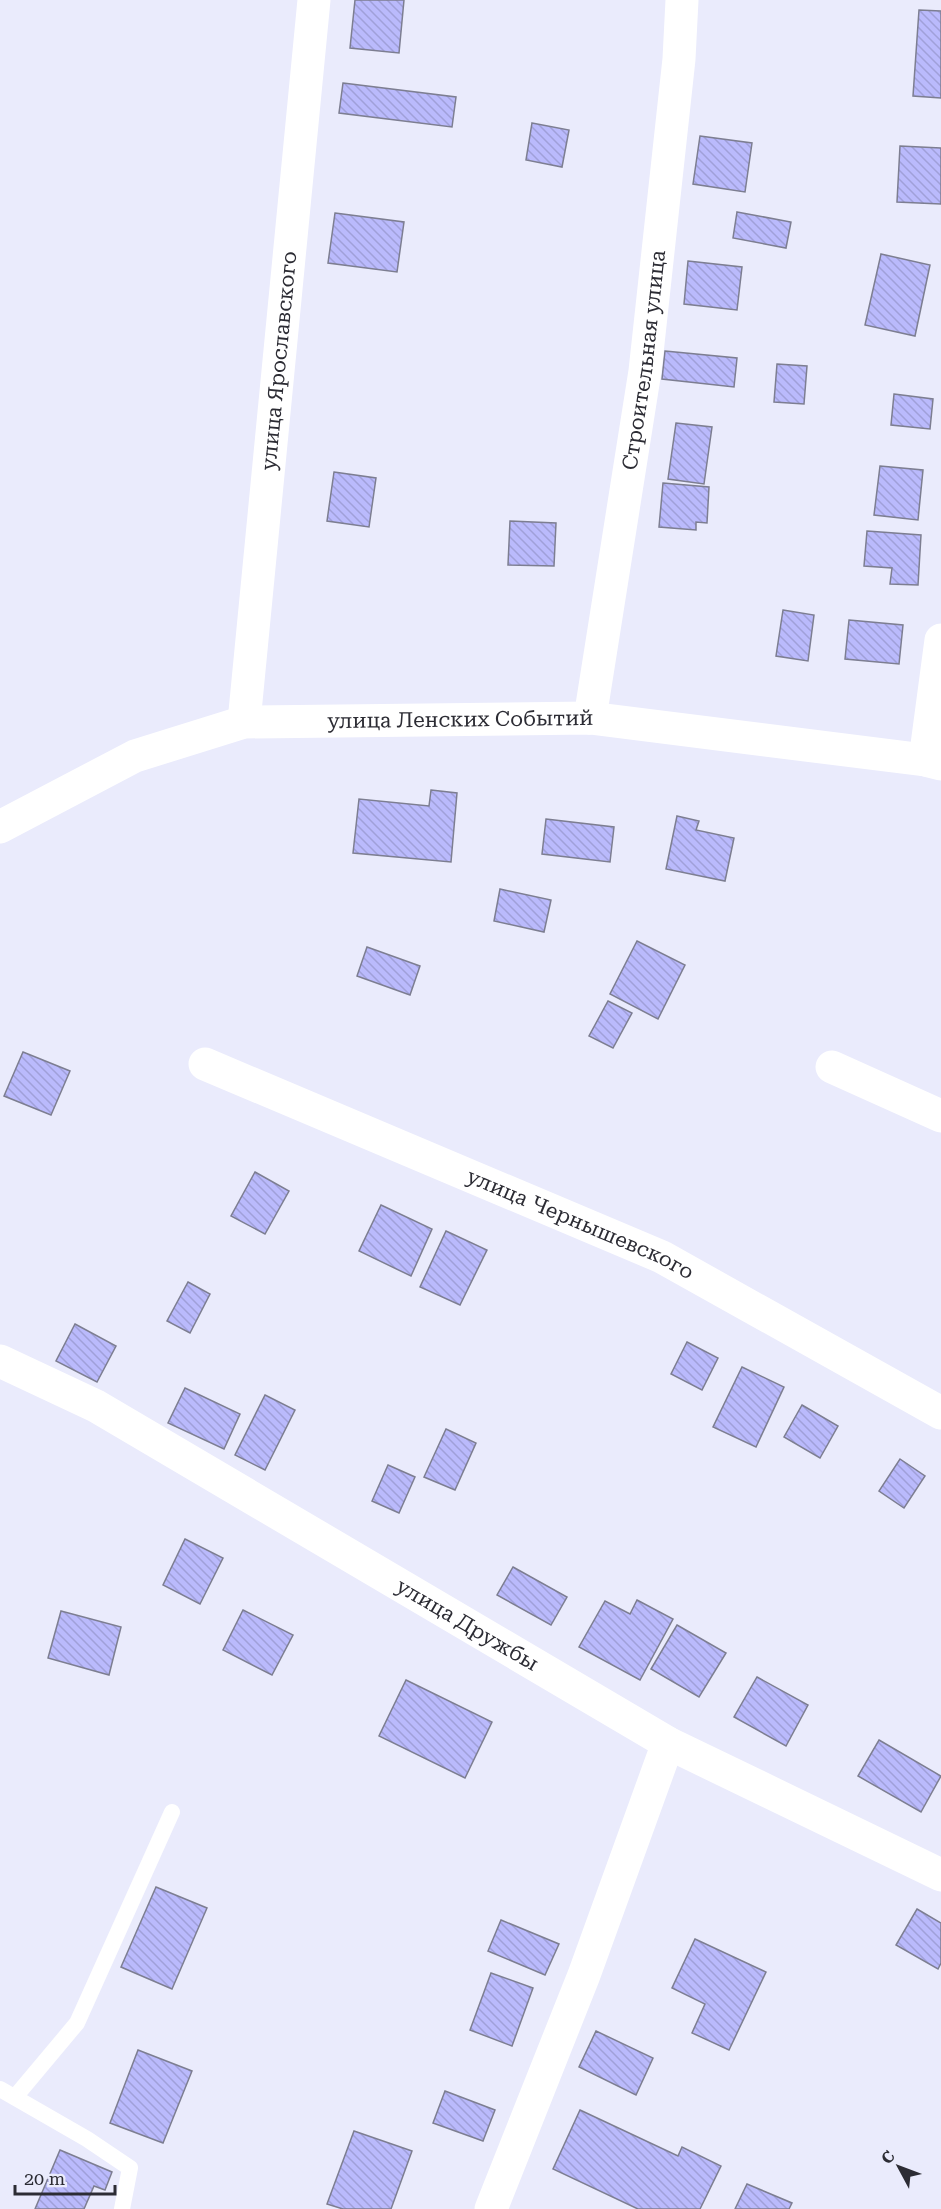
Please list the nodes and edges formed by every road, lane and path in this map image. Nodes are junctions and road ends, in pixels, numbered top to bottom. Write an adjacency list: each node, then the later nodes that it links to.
1 (314, 0): 5 (street, улица Ярославского)
2 (682, 0): 4 (street, Строительная улица)
3 (941, 640): 6 (street)
4 (590, 718): 5 (street, улица Ленских Событий); 6 (street, улица Ленских Событий)
5 (244, 722): 7 (street, улица Ленских Событий)
6 (933, 762)
7 (0, 827)
8 (205, 1064): 12 (street, улица Чернышевского)
9 (832, 1067): 10 (street)
10 (941, 1116)
11 (0, 1361): 13 (street, улица Дружбы)
12 (941, 1413)
13 (668, 1743): 15 (street, улица Дружбы); 18 (street)
14 (172, 1812): 17 (lane)
15 (941, 1875)
16 (0, 2089): 17 (lane)
17 (15, 2097): 19 (lane)
18 (496, 2207)
19 (122, 2209)

